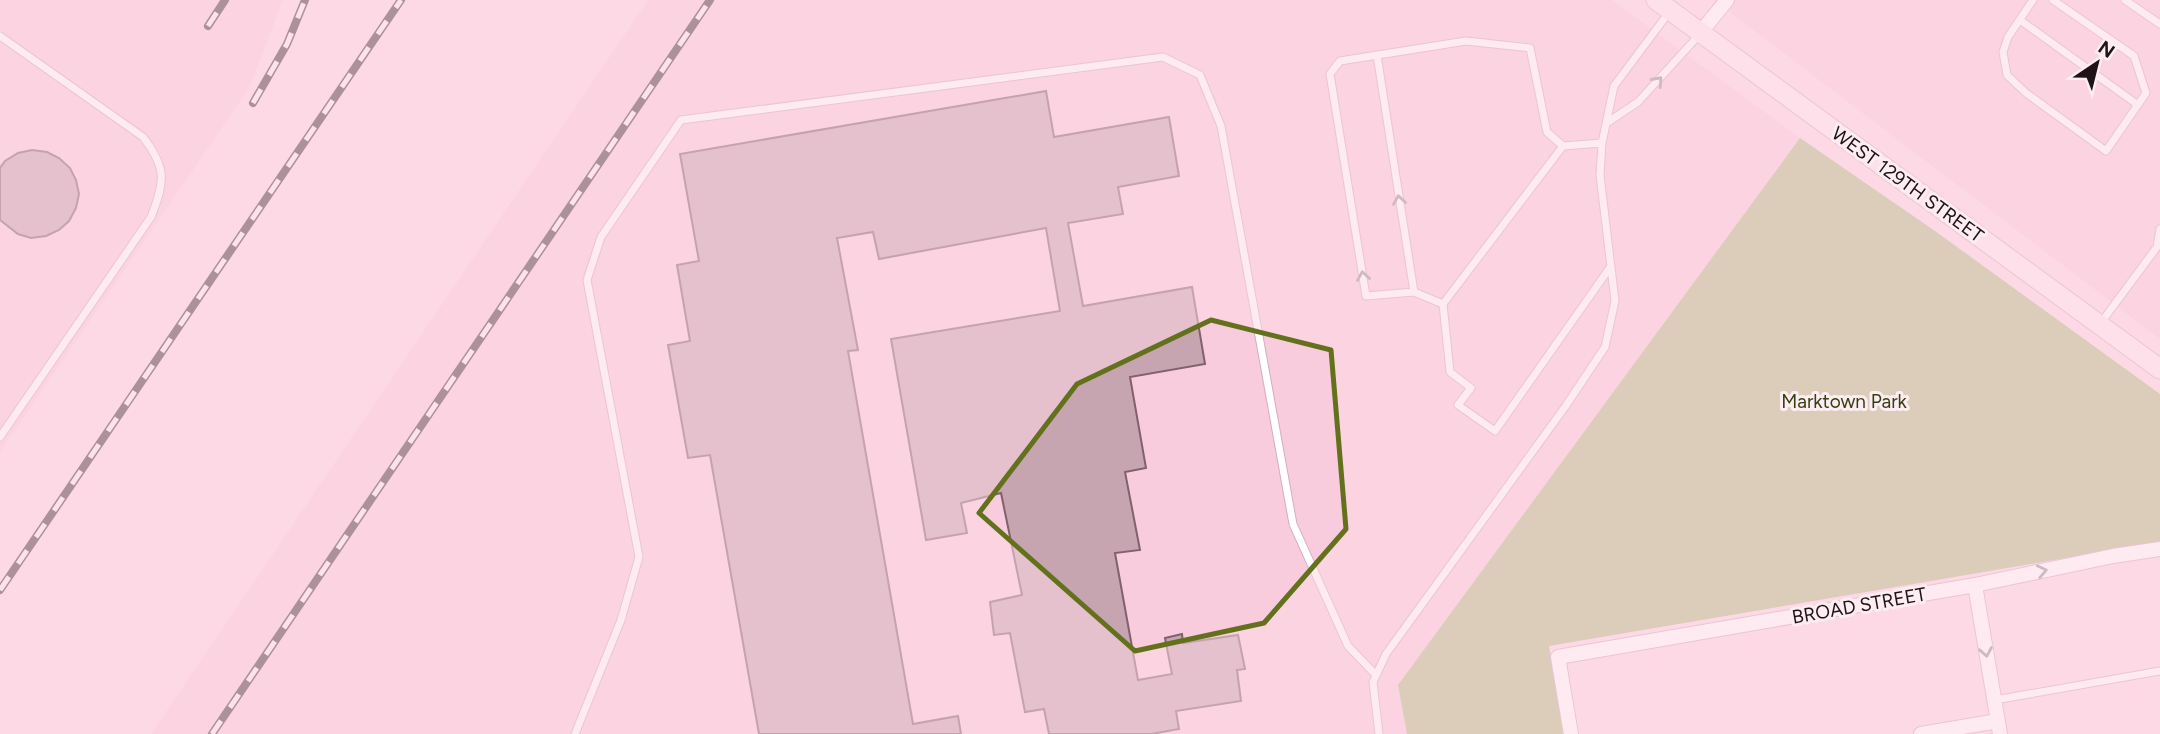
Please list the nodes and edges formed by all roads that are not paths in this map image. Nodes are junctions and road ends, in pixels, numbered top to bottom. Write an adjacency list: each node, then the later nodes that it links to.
1 (1727, 0): 8 (street)
2 (2033, 0): 6 (lane)
3 (2053, 0): 11 (lane)
4 (2125, 0): 7 (lane)
5 (1668, 4): 8 (main road, WEST 129TH STREET); 12 (lane)
6 (2020, 19): 11 (lane); 11 (lane)
7 (2160, 24)
8 (1701, 32): 12 (lane, one-way to 8); 19 (main road, WEST 129TH STREET)
9 (0, 36): 21 (lane)
10 (1377, 55): 14 (lane); 17 (lane, one-way to 10); 17 (lane, one-way to 10)
11 (2138, 105)
12 (1608, 122): 13 (lane)
13 (1602, 143): 14 (lane); 16 (lane)
14 (1563, 146): 18 (lane)
15 (2160, 229): 19 (lane)
16 (1612, 265): 18 (lane); 25 (lane)
17 (1413, 292): 18 (lane)
18 (1443, 304)
19 (2100, 325): 20 (main road, WEST 129TH STREET)
20 (2160, 369)
21 (0, 437)
22 (2160, 548): 23 (street, BROAD STREET, one-way to 22)
23 (1975, 584): 26 (street, one-way to 26); 30 (street, BROAD STREET)
24 (2160, 671): 26 (lane)
25 (1376, 676): 28 (lane); 29 (lane)
26 (1995, 700): 27 (street)
27 (1999, 727): 31 (street)
28 (575, 734)
29 (1379, 734)
30 (1571, 734)
31 (1922, 734)

